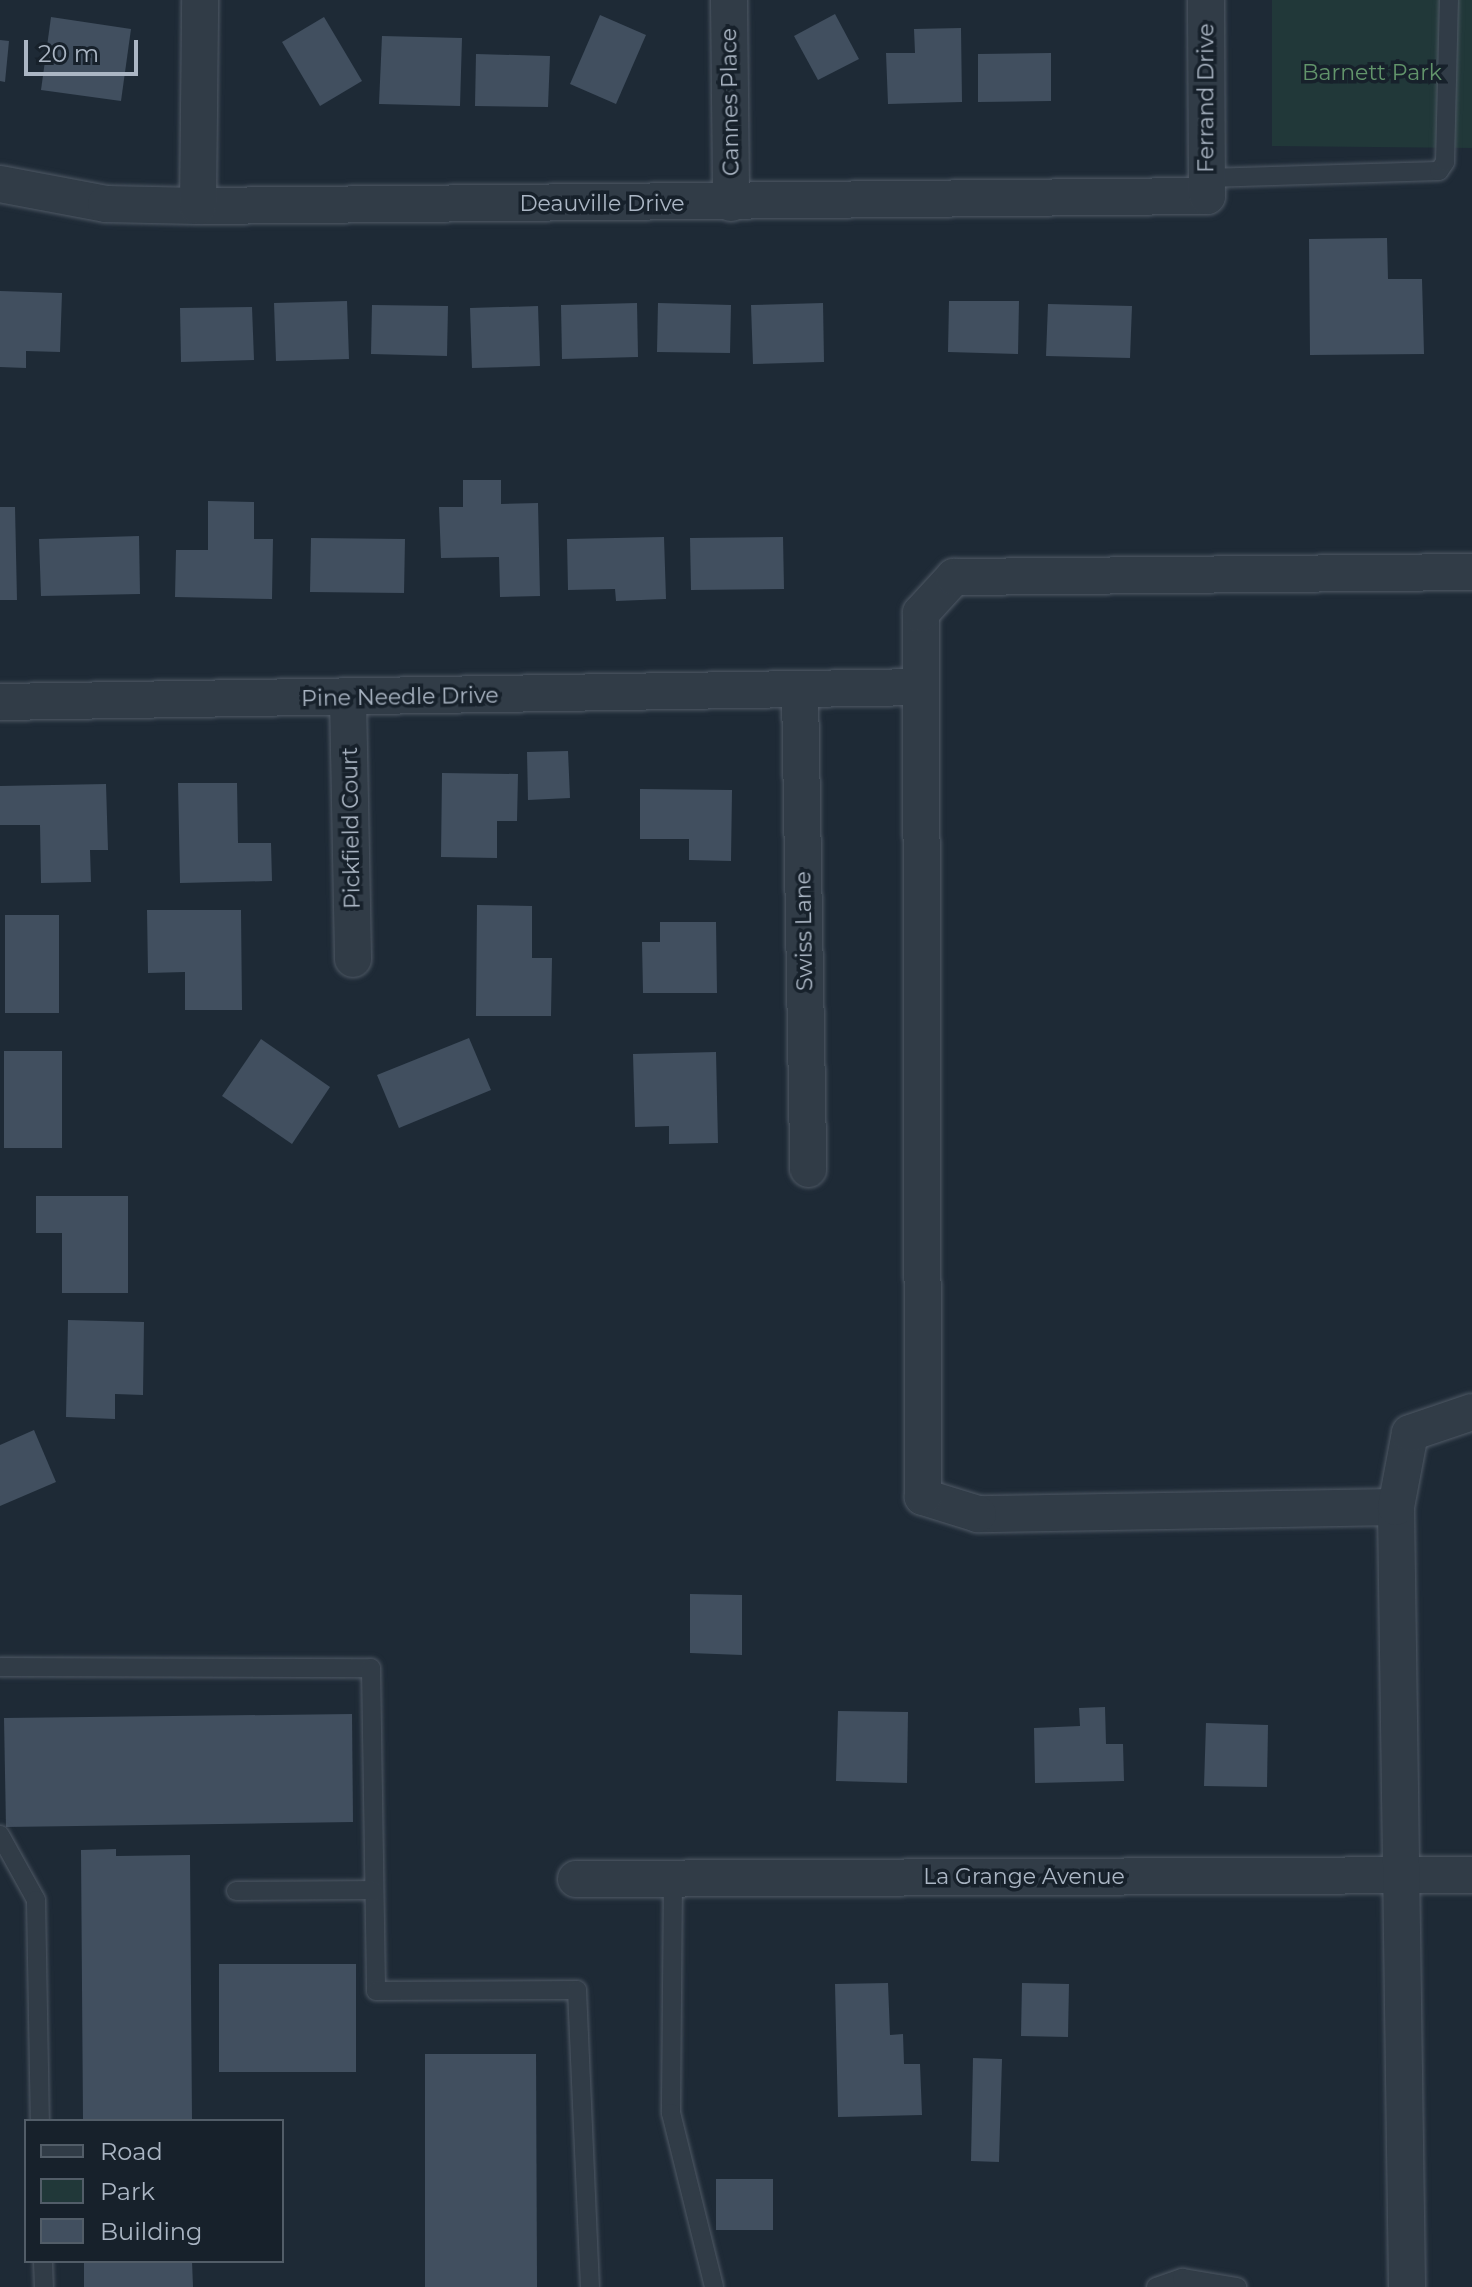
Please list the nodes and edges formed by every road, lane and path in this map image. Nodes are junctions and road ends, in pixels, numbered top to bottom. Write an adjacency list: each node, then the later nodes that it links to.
1 (200, 0): 8 (street)
2 (729, 0): 7 (street, Cannes Place)
3 (1206, 0): 6 (street, Ferrand Drive)
4 (1449, 0): 6 (lane)
5 (0, 184): 8 (street, Deauville Drive)
6 (1207, 187): 7 (street, Deauville Drive)
7 (731, 203): 8 (street, Deauville Drive)
8 (198, 206)
9 (1472, 572): 10 (street)
10 (921, 687): 11 (street, Pine Needle Drive); 17 (street)
11 (800, 692): 12 (street, Pine Needle Drive); 15 (street, Swiss Lane)
12 (348, 698): 13 (street, Pine Needle Drive); 14 (street, Pickfield Court)
13 (0, 702)
14 (353, 959)
15 (808, 1169)
16 (1472, 1412): 17 (street)
17 (1396, 1507): 21 (street)
18 (0, 1667): 24 (lane)
19 (0, 1835): 26 (lane)
20 (1472, 1875): 21 (street, La Grange Avenue)
21 (1401, 1876): 22 (street, La Grange Avenue); 33 (street)
22 (673, 1878): 23 (street, La Grange Avenue); 30 (lane)
23 (576, 1879)
24 (373, 1890): 25 (lane); 29 (lane)
25 (236, 1891)
26 (40, 2119)
27 (43, 2263): 28 (lane)
28 (44, 2287)
29 (590, 2287)
30 (714, 2287)
31 (1156, 2287): 32 (lane)
32 (1237, 2287)
33 (1407, 2287)

